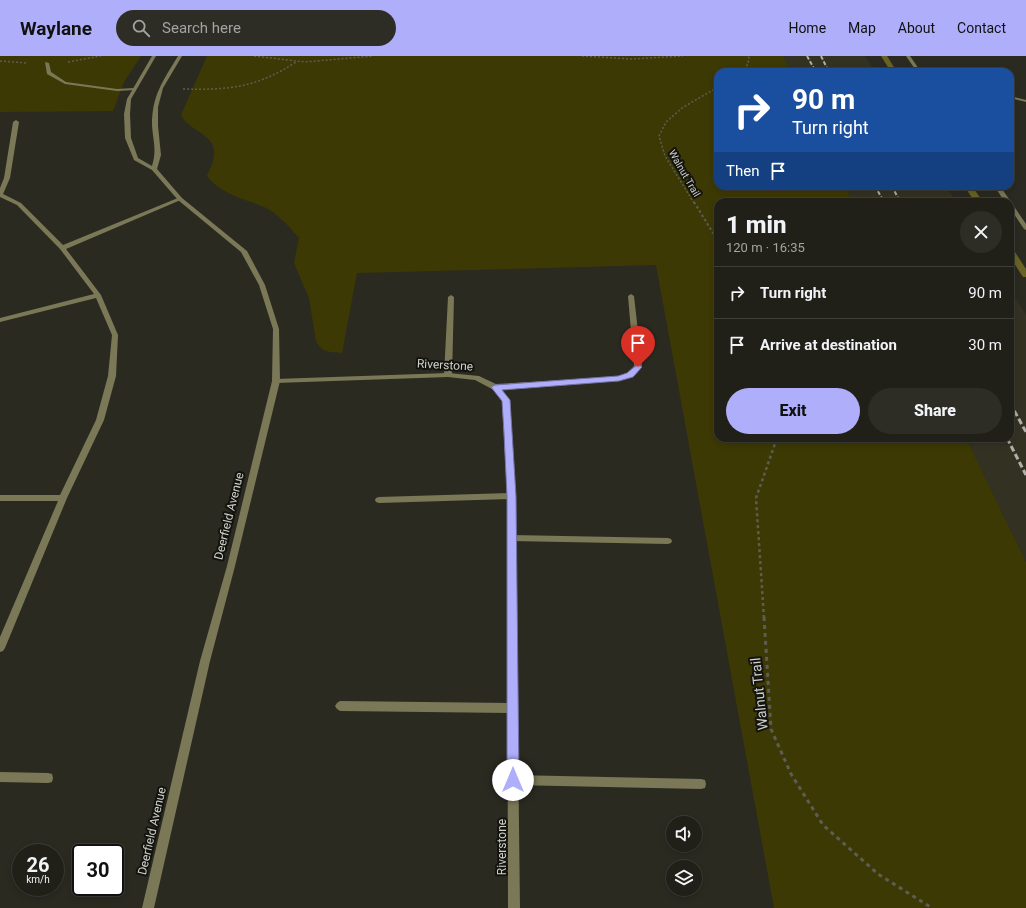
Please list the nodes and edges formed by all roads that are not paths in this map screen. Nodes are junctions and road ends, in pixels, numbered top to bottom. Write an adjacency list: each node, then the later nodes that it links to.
1 (154, 56): 6 (street, Deerfield Avenue)
2 (180, 56): 10 (street)
3 (908, 56): 5 (street)
4 (47, 63): 6 (street)
5 (916, 68)
6 (134, 89): 10 (street, Deerfield Avenue)
7 (1014, 98): 8 (street)
8 (1026, 101)
9 (16, 122): 11 (street)
10 (154, 169): 12 (street, Deerfield Avenue)
11 (0, 195): 15 (street)
12 (180, 199): 15 (street); 21 (street, Deerfield Avenue)
13 (1014, 210): 14 (street)
14 (1026, 228)
15 (62, 248): 16 (street)
16 (98, 295): 19 (street); 25 (street)
17 (451, 296): 20 (street)
18 (631, 296): 22 (street)
19 (0, 320)
20 (448, 375): 21 (street, Riverstone); 22 (street, Riverstone)
21 (276, 381): 36 (street, Deerfield Avenue)
22 (495, 387): 23 (street, Riverstone)
23 (512, 496): 26 (street); 27 (street, Riverstone)
24 (0, 498): 25 (street)
25 (63, 498): 29 (street)
26 (379, 500)
27 (511, 538): 28 (street); 31 (street, Riverstone)
28 (668, 541)
29 (0, 648)
30 (340, 706): 31 (street)
31 (513, 708): 34 (street, Riverstone)
32 (0, 777): 33 (street)
33 (48, 778)
34 (513, 780): 35 (street); 37 (street, Riverstone)
35 (701, 784)
36 (148, 908)
37 (514, 908)

